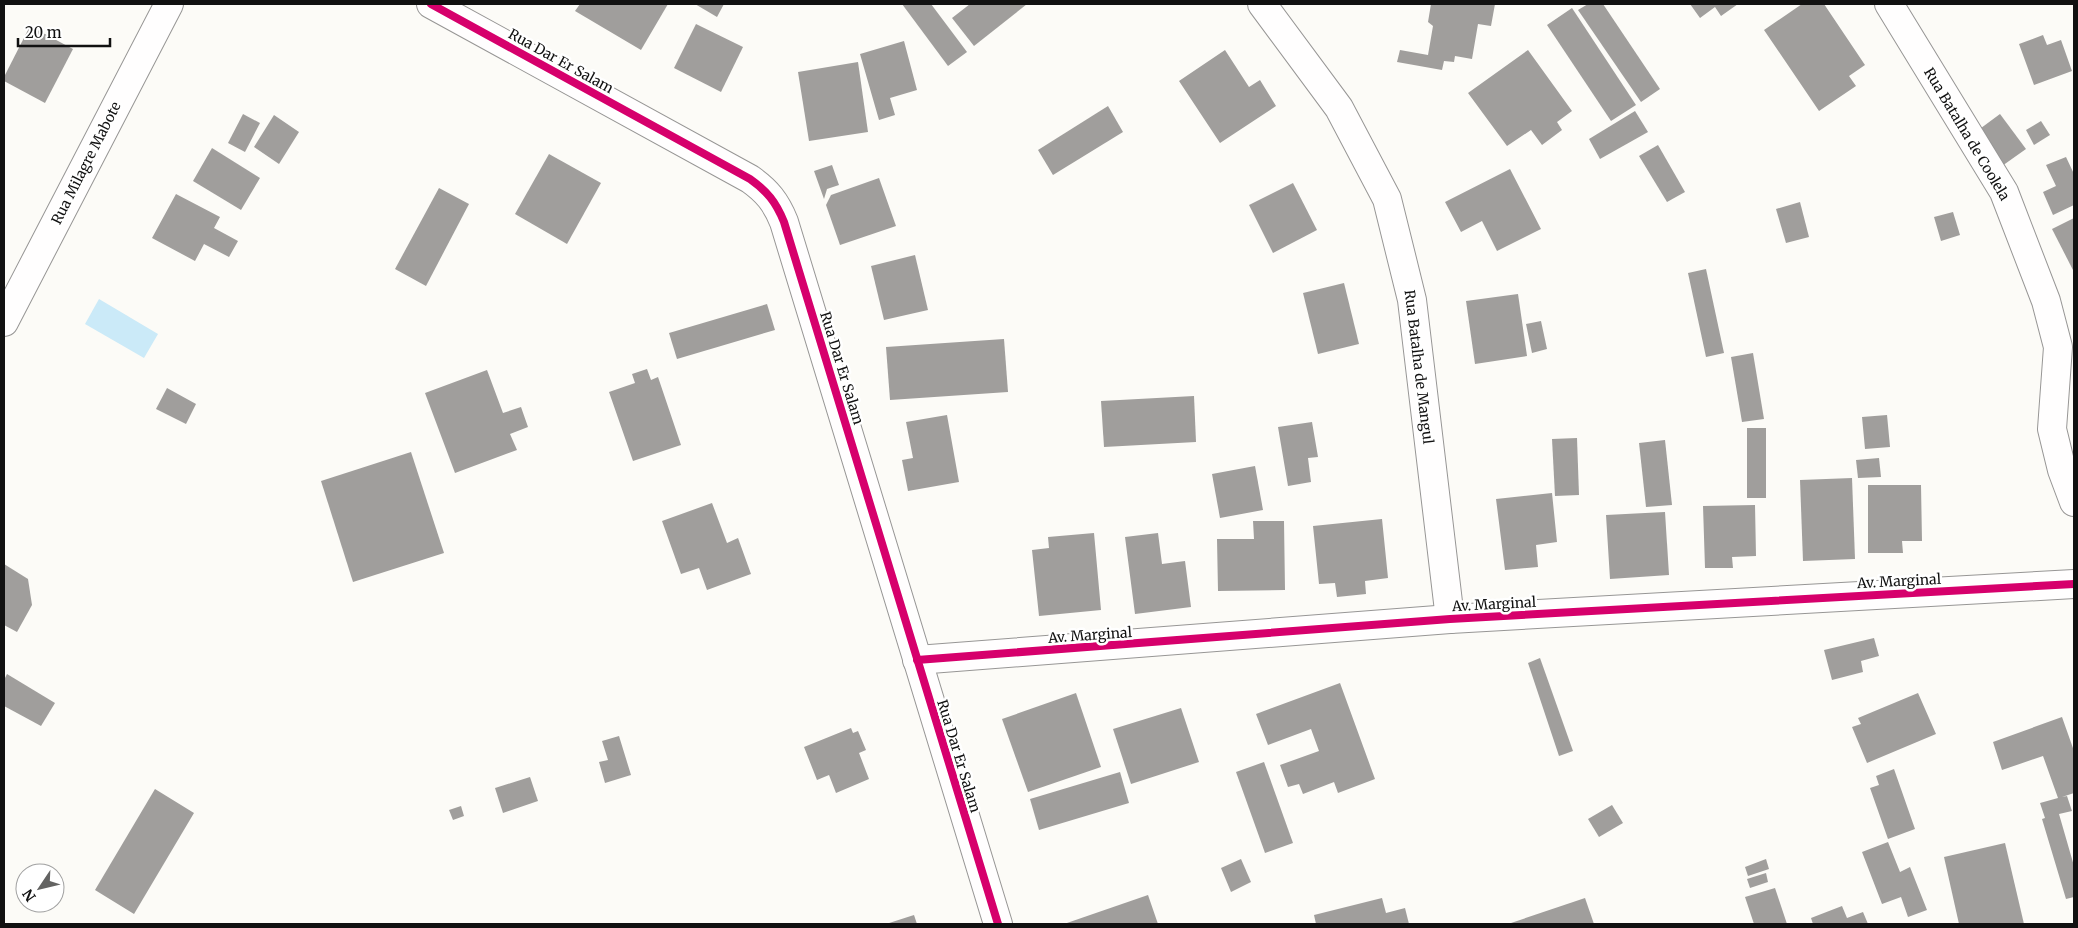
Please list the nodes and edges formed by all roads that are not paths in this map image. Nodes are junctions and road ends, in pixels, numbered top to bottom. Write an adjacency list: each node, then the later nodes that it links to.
1 (169, 4): 5 (street, Rua Milagre Mabote)
2 (431, 4): 9 (street, Rua Dar Er Salam)
3 (1262, 4): 8 (street, Rua Batalha de Mangul)
4 (1889, 4): 6 (street, Rua Batalha de Coolela)
5 (4, 322)
6 (2074, 502)
7 (2074, 584): 8 (street, Av. Marginal)
8 (1450, 620): 9 (street, Av. Marginal)
9 (917, 660): 10 (street, Rua Dar Er Salam)
10 (998, 924)

